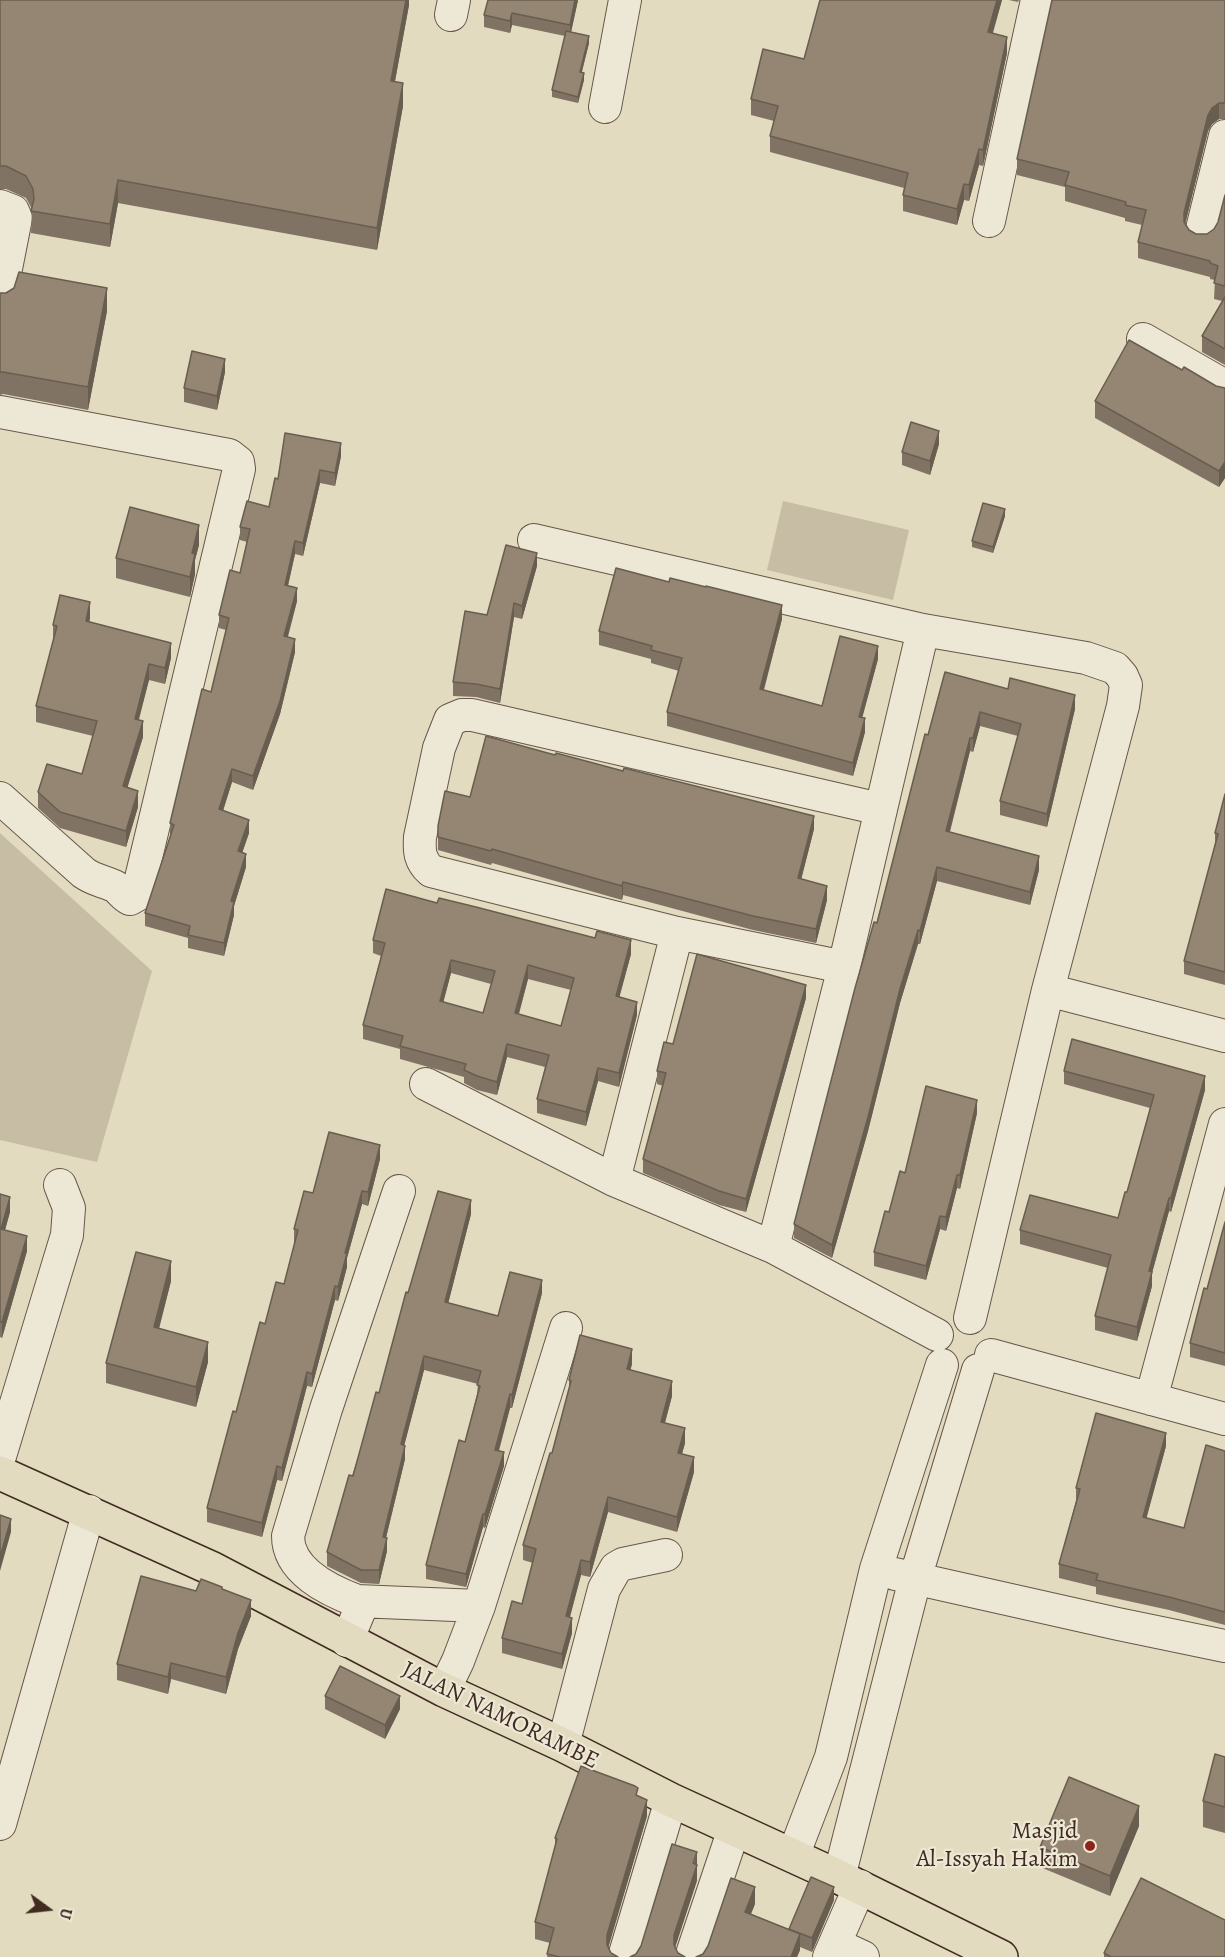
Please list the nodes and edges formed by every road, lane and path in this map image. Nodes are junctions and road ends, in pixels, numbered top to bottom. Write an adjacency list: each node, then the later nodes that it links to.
1 (625, 0): 3 (street)
2 (1037, 0): 6 (street)
3 (605, 107)
4 (1225, 136): 7 (street)
5 (0, 206): 8 (street)
6 (989, 221)
7 (1201, 233)
8 (0, 299)
9 (1143, 339): 10 (street)
10 (1225, 386)
11 (0, 412): 14 (street)
12 (534, 540): 13 (street)
13 (923, 630): 15 (street); 18 (street)
14 (0, 798)
15 (880, 809): 16 (street); 17 (street)
16 (677, 933): 17 (street); 22 (street)
17 (844, 967): 25 (street)
18 (1048, 990): 19 (street); 26 (street)
19 (1225, 1036)
20 (426, 1084): 22 (street)
21 (1225, 1124): 30 (street)
22 (614, 1180): 25 (street)
23 (60, 1185): 32 (street)
24 (399, 1191): 38 (street)
25 (773, 1247): 28 (street)
26 (970, 1318): 28 (street); 29 (street)
27 (566, 1328): 39 (street)
28 (939, 1350): 29 (street); 36 (street)
29 (984, 1363): 30 (street); 37 (street)
30 (1151, 1399): 31 (street)
31 (1225, 1419)
32 (0, 1456)
33 (0, 1473): 34 (main road, JALAN NAMORAMBE)
34 (89, 1511): 40 (main road, JALAN NAMORAMBE); 45 (street)
35 (666, 1555): 43 (street)
36 (876, 1569): 37 (street); 47 (street)
37 (915, 1579): 41 (street); 48 (street)
38 (357, 1602): 39 (street); 40 (street)
39 (480, 1606): 42 (street)
40 (347, 1641): 42 (main road, JALAN NAMORAMBE)
41 (1225, 1646)
42 (444, 1690): 43 (main road, JALAN NAMORAMBE)
43 (563, 1745): 44 (main road, JALAN NAMORAMBE)
44 (671, 1800): 46 (main road, JALAN NAMORAMBE); 50 (street)
45 (0, 1824)
46 (734, 1829): 47 (main road, JALAN NAMORAMBE); 51 (street)
47 (793, 1856): 48 (main road, JALAN NAMORAMBE)
48 (850, 1882): 49 (street); 52 (main road, JALAN NAMORAMBE)
49 (842, 1953)
50 (624, 1957)
51 (691, 1957)
52 (1001, 1957)

